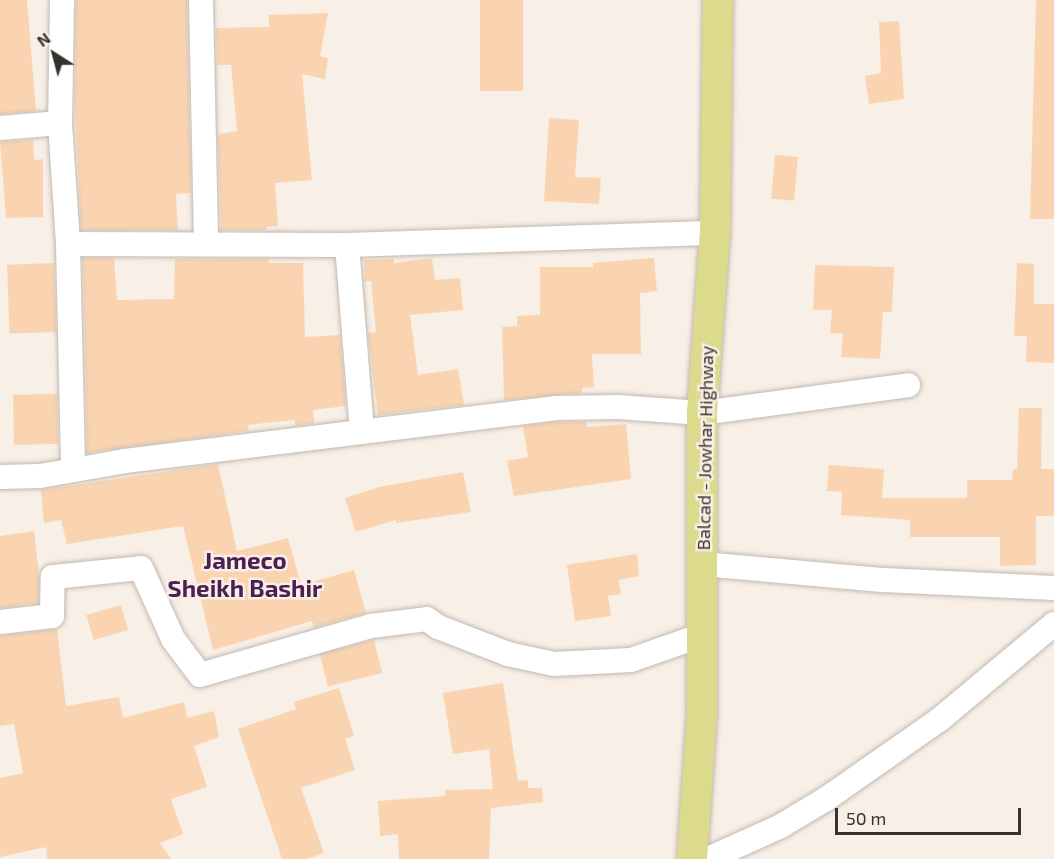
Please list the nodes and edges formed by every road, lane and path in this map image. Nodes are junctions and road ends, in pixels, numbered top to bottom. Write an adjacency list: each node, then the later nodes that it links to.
1 (62, 0): 4 (street)
2 (201, 0): 7 (street)
3 (718, 0): 6 (main road, Balcad - Jowhar Highway)
4 (60, 123): 5 (street); 8 (street)
5 (0, 128)
6 (715, 233): 9 (street); 11 (main road, Balcad - Jowhar Highway)
7 (206, 243): 8 (street); 9 (street)
8 (68, 244): 13 (street)
9 (347, 244): 12 (street)
10 (908, 385): 11 (street)
11 (702, 413): 12 (street); 15 (main road, Balcad - Jowhar Highway)
12 (362, 431): 13 (street)
13 (73, 470): 14 (street)
14 (0, 477)
15 (703, 564): 16 (street); 19 (main road, Balcad - Jowhar Highway)
16 (1054, 588)
17 (0, 622): 19 (street)
18 (1054, 624): 21 (street)
19 (702, 635): 20 (main road, Balcad - Jowhar Highway)
20 (692, 859)
21 (708, 859)

